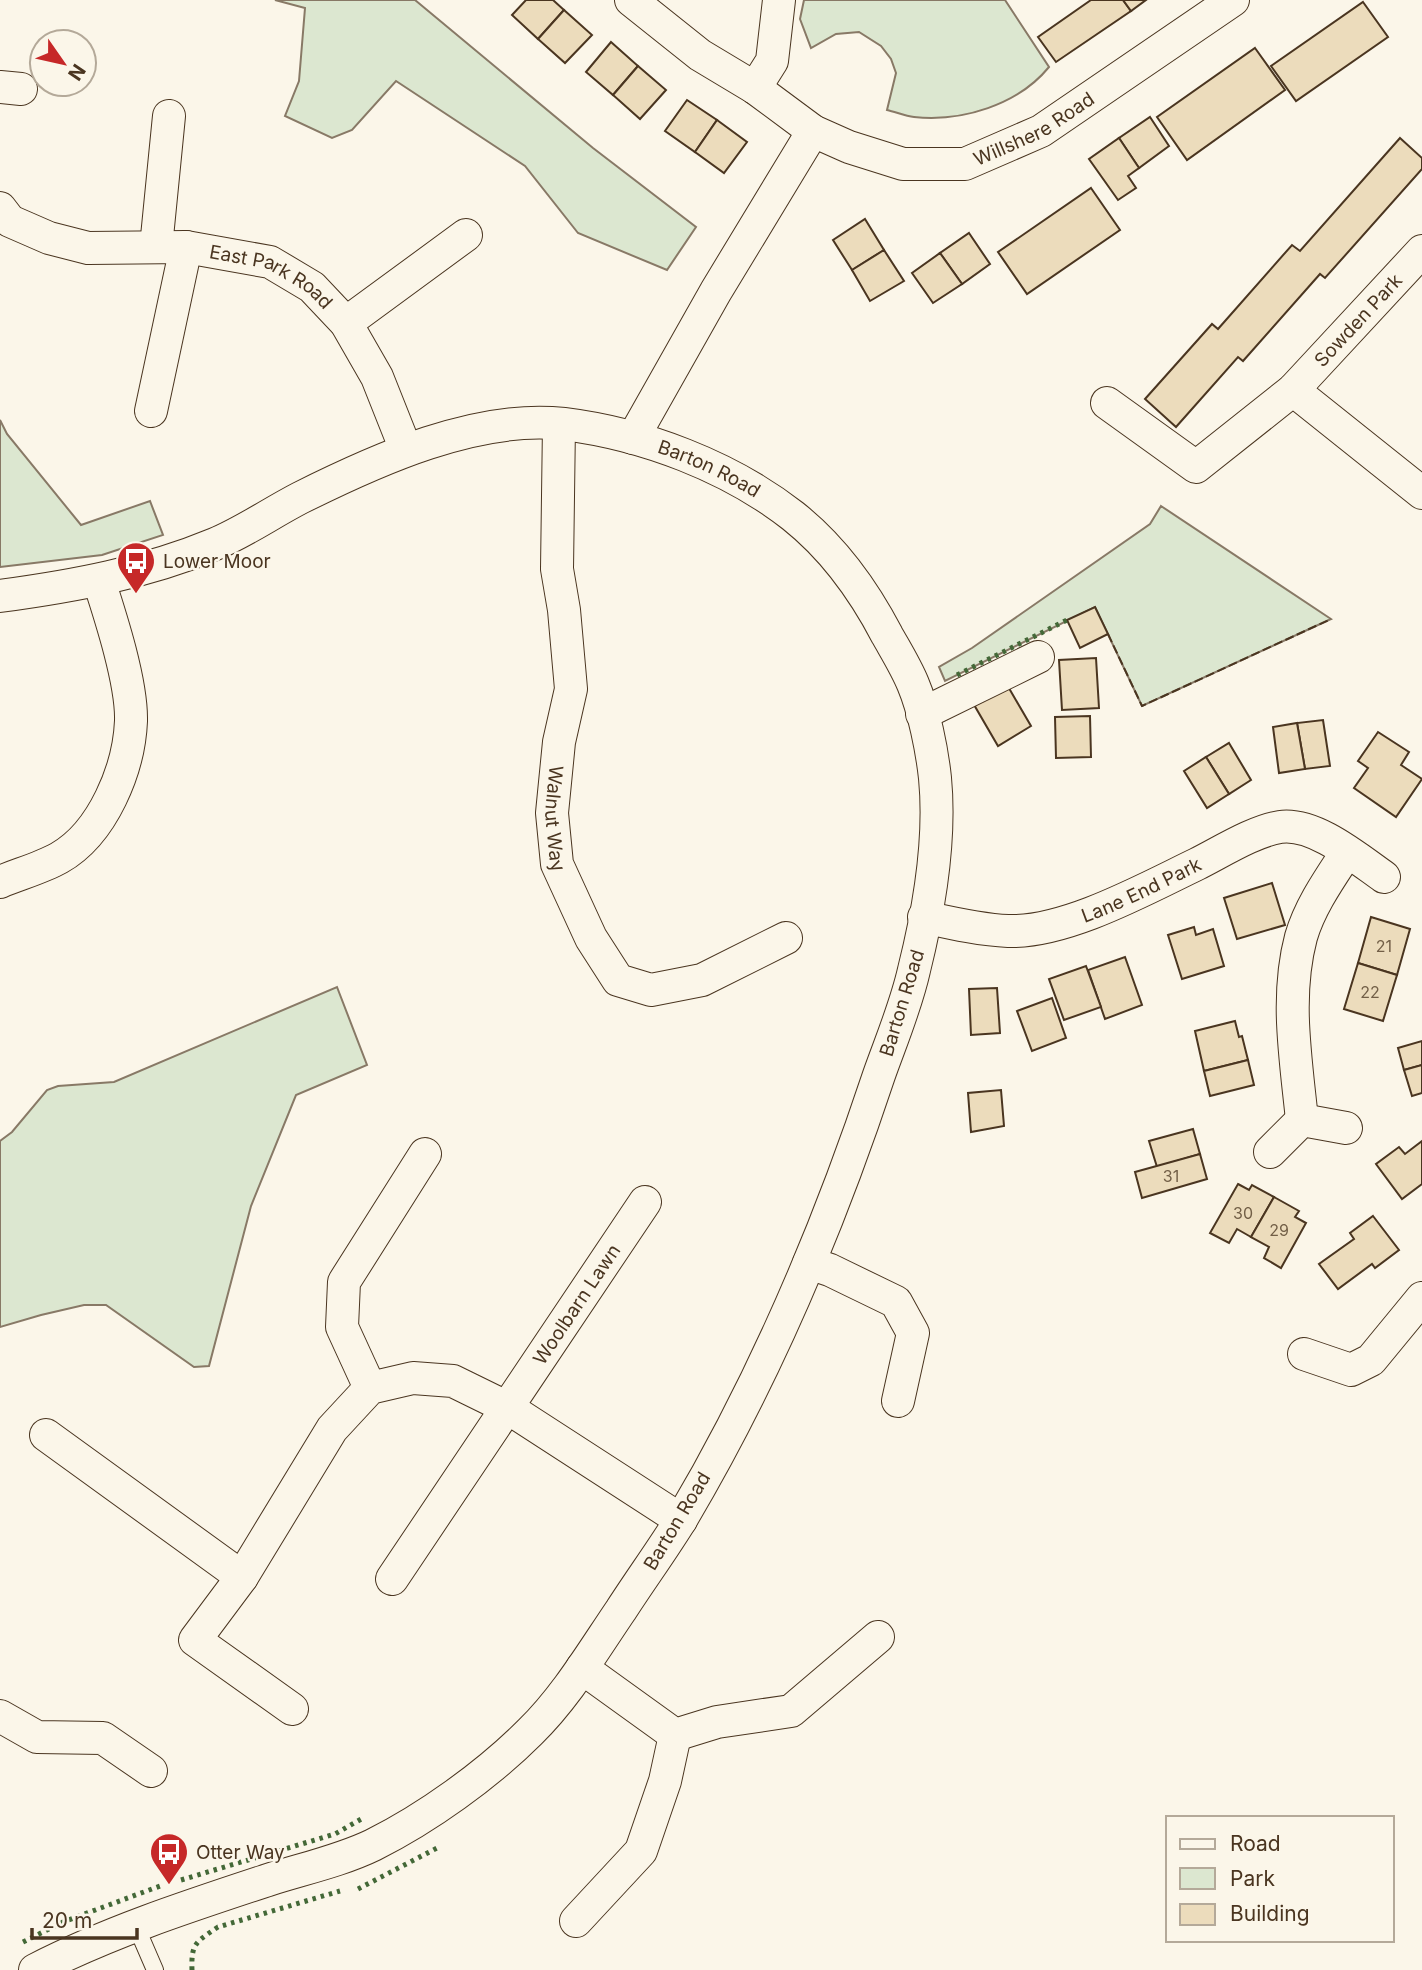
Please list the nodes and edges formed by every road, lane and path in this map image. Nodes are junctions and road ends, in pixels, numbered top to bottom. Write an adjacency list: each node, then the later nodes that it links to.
1 (631, 0): 4 (street, Willshere Road)
2 (779, 0): 4 (street)
3 (1233, 0): 6 (street, Willshere Road)
4 (755, 88): 6 (street, Willshere Road)
5 (169, 116): 9 (street, East Park Road)
6 (813, 131): 16 (street)
7 (0, 208): 9 (street, East Park Road)
8 (466, 235): 11 (street, East Park Road)
9 (171, 247): 11 (street, East Park Road); 14 (street, East Park Road)
10 (1422, 251): 12 (street, Sowden Park)
11 (345, 323): 17 (street, East Park Road)
12 (1293, 390): 13 (street, Sowden Park); 18 (street)
13 (1107, 404)
14 (151, 411)
15 (559, 424): 16 (street, Barton Road); 17 (street, Barton Road); 27 (street, Walnut Way)
16 (633, 438): 22 (street, Barton Road)
17 (406, 450): 19 (street, Barton Road)
18 (1422, 493)
19 (99, 581): 20 (street, Barton Road); 25 (street)
20 (0, 596)
21 (1038, 657): 22 (street)
22 (922, 714): 26 (street, Barton Road)
23 (1347, 852): 24 (street, Lane End Park); 26 (street, Lane End Park); 28 (street)
24 (1384, 877)
25 (0, 882)
26 (924, 917): 33 (street, Barton Road)
27 (786, 938)
28 (1302, 1120): 29 (street); 30 (street)
29 (1346, 1128)
30 (1270, 1152)
31 (425, 1154): 36 (street)
32 (645, 1202): 38 (street, Woolbarn Lawn)
33 (809, 1263): 37 (street); 40 (street, Barton Road)
34 (1422, 1298): 35 (street)
35 (1304, 1354)
36 (370, 1388): 38 (street); 41 (street)
37 (898, 1401)
38 (508, 1408): 40 (street); 42 (street, Woolbarn Lawn)
39 (46, 1435): 41 (street)
40 (681, 1520): 44 (street, Barton Road)
41 (242, 1577): 45 (street)
42 (392, 1579)
43 (878, 1637): 47 (street)
44 (582, 1668): 47 (street); 50 (street, Barton Road)
45 (292, 1709)
46 (0, 1716): 48 (street)
47 (675, 1735): 49 (street)
48 (151, 1771)
49 (576, 1921)
50 (136, 1926): 51 (street, Barton Road); 52 (lane)
51 (35, 1970)
52 (155, 1970)

